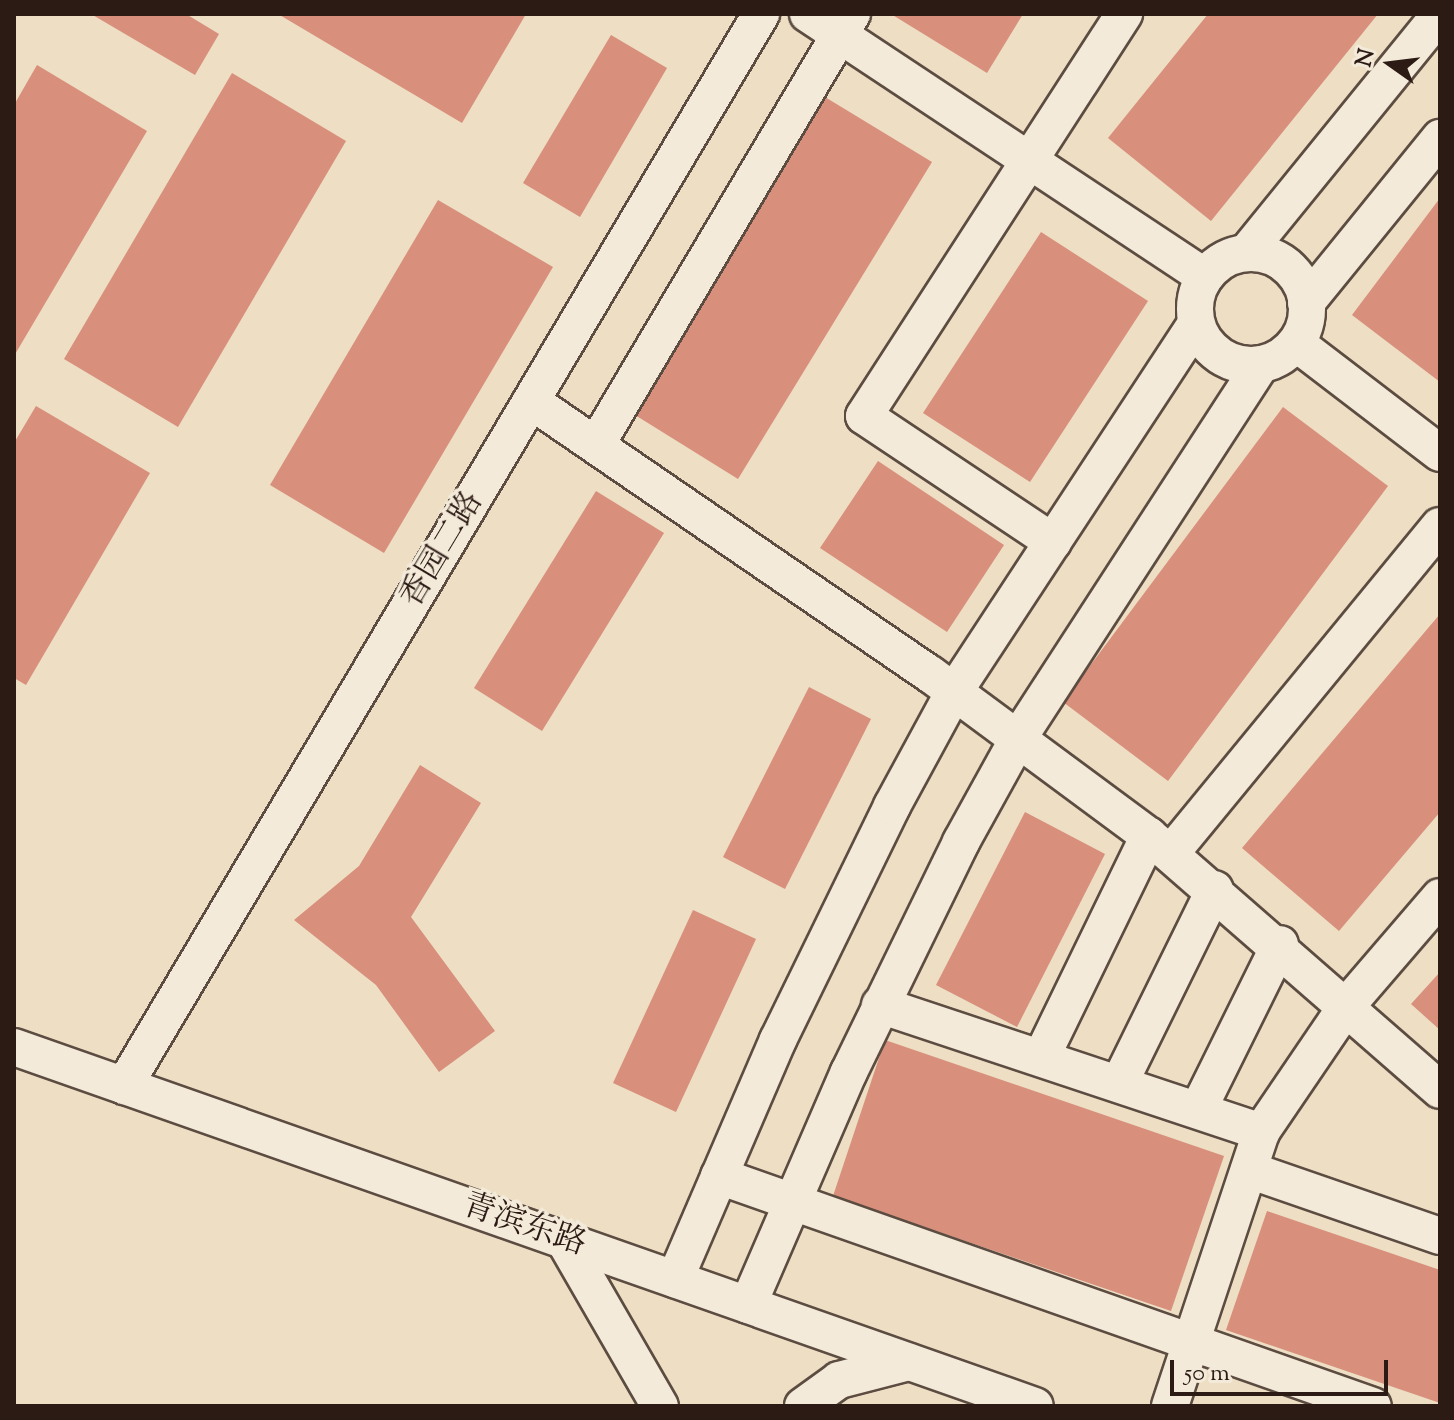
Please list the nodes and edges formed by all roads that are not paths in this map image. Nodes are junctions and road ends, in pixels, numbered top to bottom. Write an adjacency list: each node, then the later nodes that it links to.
1 (761, 14): 14 (street, 香园二路)
2 (808, 14): 5 (street)
3 (1124, 14): 7 (street)
4 (1440, 14): 8 (street)
5 (846, 24): 7 (street); 15 (street)
6 (1440, 138): 10 (street)
7 (1032, 156): 9 (street); 18 (street)
8 (1246, 253): 9 (street); 10 (street)
9 (1205, 277): 11 (street)
10 (1306, 303): 12 (street)
11 (1196, 323): 13 (street); 18 (street)
12 (1296, 343): 13 (street); 16 (street)
13 (1261, 365): 20 (street)
14 (531, 401): 15 (street); 30 (street, 香园二路)
15 (596, 445): 19 (street)
16 (1440, 453)
17 (1440, 526): 21 (street)
18 (1053, 542): 19 (street)
19 (954, 692): 20 (street); 35 (street)
20 (1019, 737): 21 (street); 26 (street)
21 (1160, 845): 22 (street); 28 (street)
22 (1215, 889): 24 (street); 29 (street)
23 (1440, 897): 25 (street)
24 (1280, 944): 25 (street); 32 (street)
25 (1348, 1004): 31 (street); 33 (street)
26 (880, 1005): 28 (street); 36 (street)
27 (14, 1047): 30 (street, 青滨东路)
28 (1041, 1058): 29 (street)
29 (1119, 1084): 32 (street)
30 (124, 1086): 38 (street, 青滨东路)
31 (1440, 1090)
32 (1198, 1110): 33 (street)
33 (1261, 1132): 34 (street)
34 (1249, 1170): 37 (street); 41 (street)
35 (719, 1176): 36 (street); 39 (street)
36 (793, 1202): 40 (street); 41 (street)
37 (1440, 1236)
38 (564, 1240): 39 (street, 青滨东路); 43 (street)
39 (675, 1279): 40 (street, 青滨东路)
40 (748, 1305): 42 (street, 青滨东路)
41 (1191, 1342): 46 (street); 47 (street)
42 (909, 1362): 44 (street); 45 (street, 青滨东路)
43 (660, 1406)
44 (803, 1406)
45 (1035, 1406)
46 (1170, 1406)
47 (1373, 1406)

